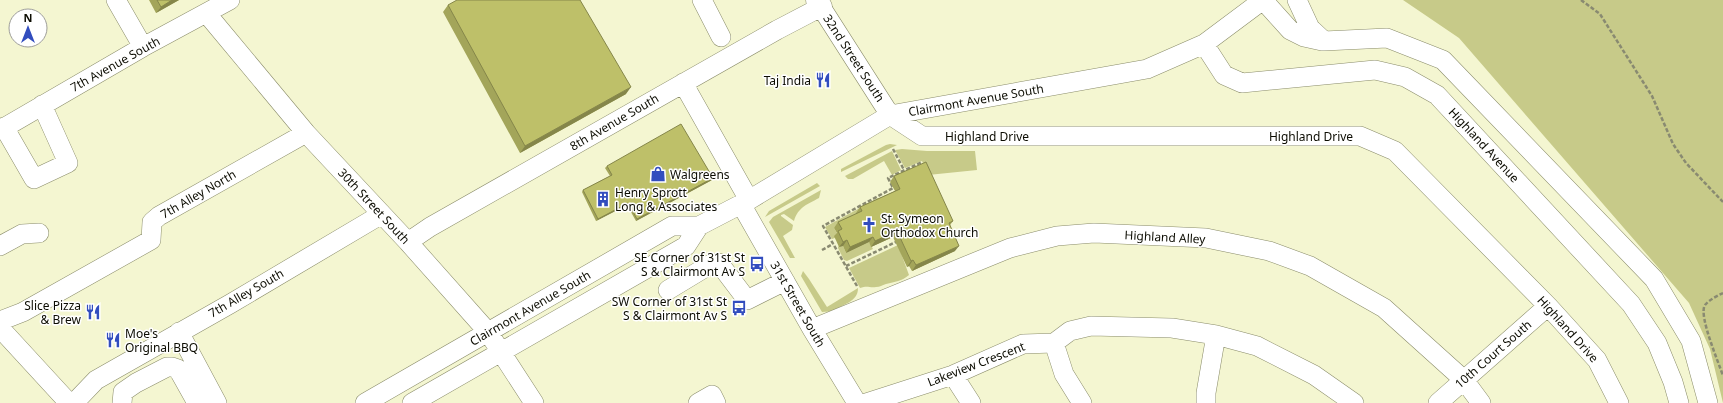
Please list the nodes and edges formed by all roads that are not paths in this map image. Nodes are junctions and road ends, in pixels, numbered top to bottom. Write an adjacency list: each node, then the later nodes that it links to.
1 (116, 0): 11 (street)
2 (230, 0): 7 (street, 7th Avenue South)
3 (702, 0): 8 (street)
4 (1263, 0): 9 (street); 10 (street, Clairmont Avenue South)
5 (1297, 0): 9 (street)
6 (819, 4): 12 (street, 8th Avenue South); 14 (street, 32nd Street South)
7 (207, 14): 11 (street, 7th Avenue South); 16 (street, 30th Street South)
8 (721, 37)
9 (1324, 41): 56 (street)
10 (1204, 44): 14 (street, Clairmont Avenue South); 55 (street, Highland Avenue)
11 (143, 47): 13 (street, 7th Avenue South)
12 (683, 83): 17 (street, 31st Street South); 21 (street, 8th Avenue South)
13 (42, 106): 15 (street, 7th Avenue South); 15 (street)
14 (890, 115): 17 (street, Clairmont Avenue South); 25 (street, Highland Drive)
15 (2, 128)
16 (306, 132): 18 (street, 30th Street South); 26 (street, 7th Alley North)
17 (745, 202): 19 (street, Clairmont Avenue South); 23 (street, 31st Street South)
18 (382, 214): 21 (street, 30th Street South); 29 (street, 7th Alley South)
19 (699, 226): 30 (street, Clairmont Avenue South); 33 (street, Clairmont Avenue South)
20 (39, 234): 22 (street)
21 (408, 242): 30 (street, 30th Street South)
22 (0, 246)
23 (785, 281): 24 (street); 28 (street, 31st Street South)
24 (668, 290)
25 (1548, 306): 36 (street, 10th Court South); 54 (street, Highland Drive)
26 (0, 321)
27 (0, 328): 37 (street)
28 (812, 329): 36 (street, Highland Alley); 46 (street, 31st Street South)
29 (179, 332): 38 (street, 7th Alley South); 42 (street)
30 (488, 332): 33 (street, 30th Street South); 43 (street, Clairmont Avenue South)
31 (1216, 335): 32 (street); 50 (street); 51 (street)
32 (1054, 342): 35 (street, Lakeview Crescent); 49 (street)
33 (501, 351): 44 (street, Clairmont Avenue South); 45 (street, 30th Street South)
34 (178, 369): 39 (street); 40 (street); 41 (street)
35 (953, 375): 47 (street, Lakeview Crescent); 48 (street)
36 (1464, 380): 52 (street, 10th Court South); 53 (street, Highland Alley)
37 (69, 403)
38 (74, 403)
39 (122, 403)
40 (129, 403)
41 (197, 403)
42 (217, 403)
43 (365, 403)
44 (412, 403)
45 (534, 403)
46 (857, 403)
47 (866, 403)
48 (971, 403)
49 (1082, 403)
50 (1206, 403)
51 (1354, 403)
52 (1438, 403)
53 (1481, 403)
54 (1618, 403)
55 (1679, 403)
56 (1708, 403)

